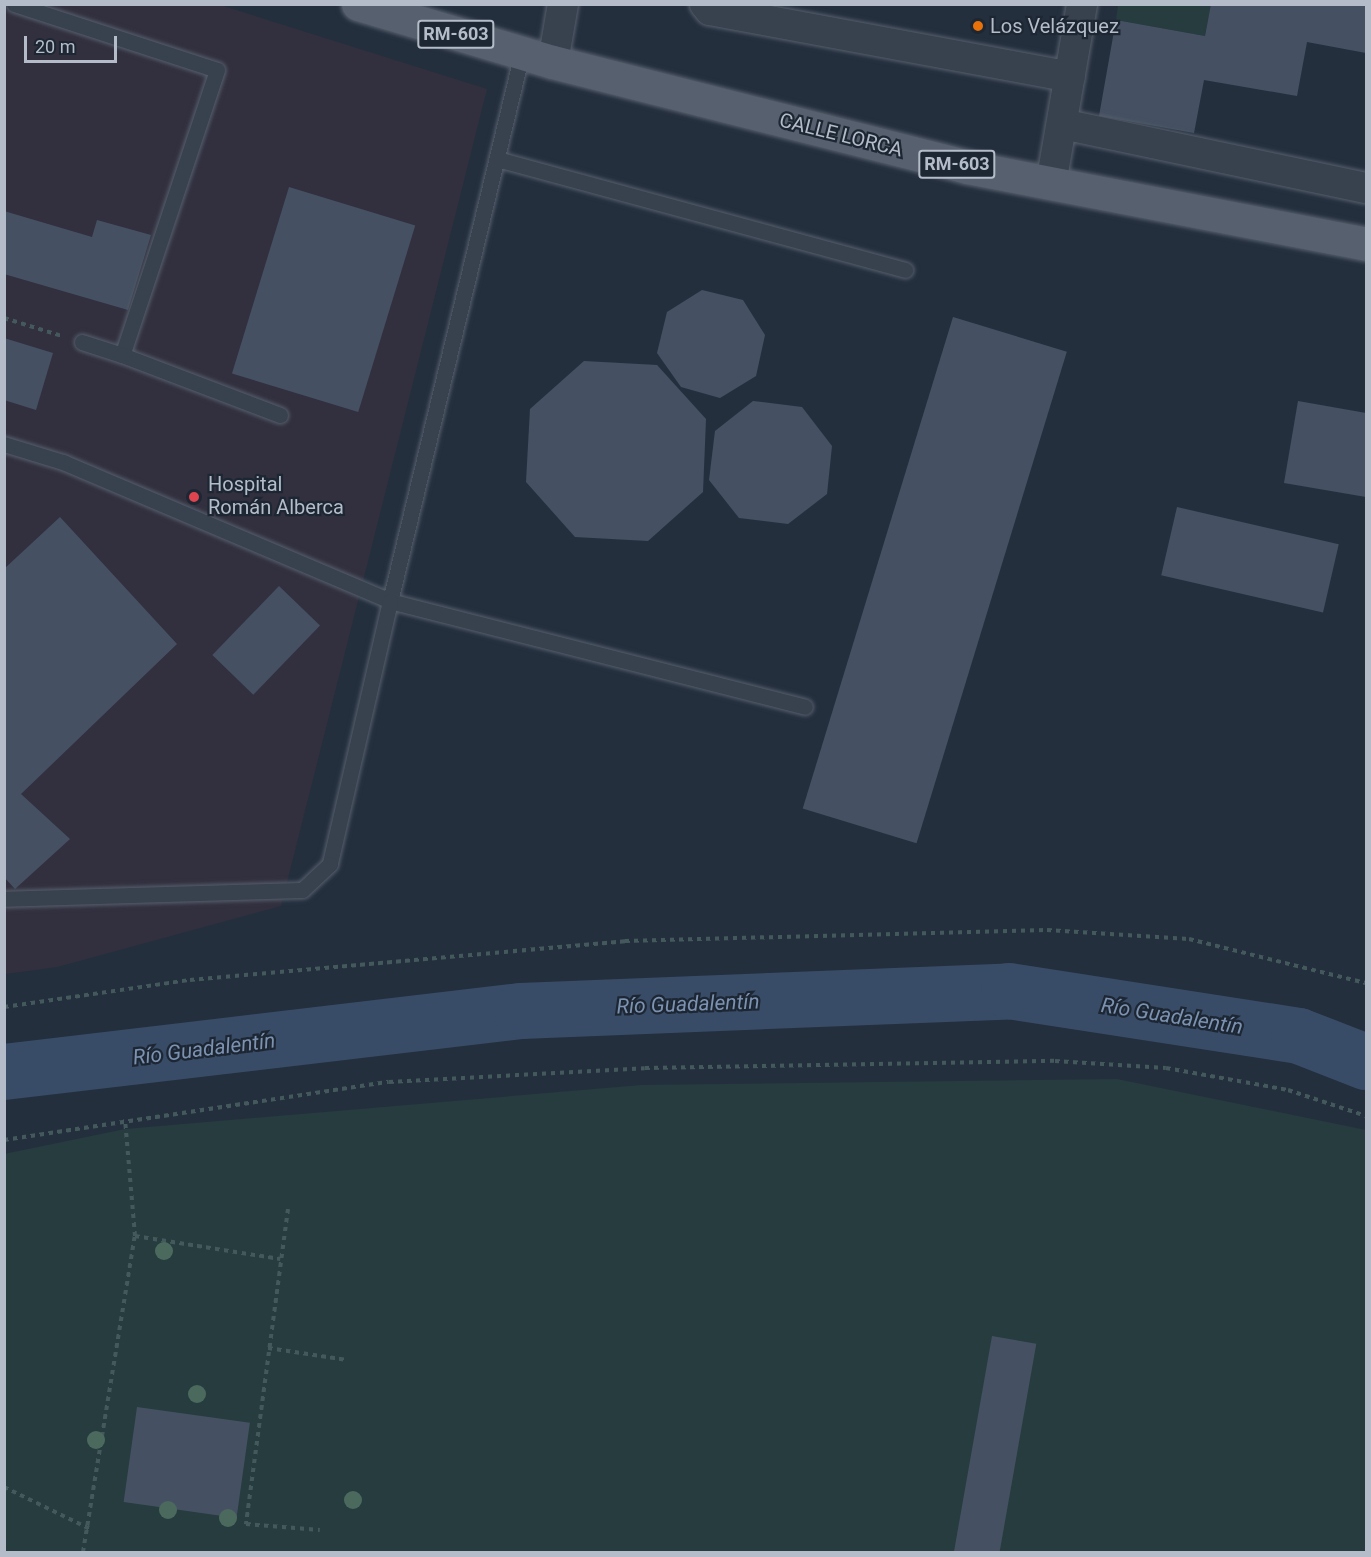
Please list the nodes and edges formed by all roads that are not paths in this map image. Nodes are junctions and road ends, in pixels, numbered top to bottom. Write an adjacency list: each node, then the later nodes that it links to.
1 (14, 4): 16 (lane)
2 (358, 4): 6 (main road, CALLE LORCA / RM-603)
3 (563, 4): 7 (street)
4 (705, 4): 8 (street)
5 (1082, 4): 8 (street)
6 (522, 53): 7 (main road, CALLE LORCA / RM-603); 10 (lane)
7 (553, 62): 11 (main road, CALLE LORCA / RM-603)
8 (1070, 77): 9 (street)
9 (1062, 124): 11 (street); 12 (street)
10 (497, 159): 14 (lane); 19 (lane)
11 (1051, 184): 13 (main road, CALLE LORCA / RM-603)
12 (1366, 188)
13 (1366, 244)
14 (905, 270)
15 (82, 342): 16 (lane)
16 (122, 355): 17 (lane)
17 (280, 415)
18 (4, 444): 19 (lane)
19 (390, 601): 20 (lane); 21 (lane)
20 (805, 707)
21 (4, 899)

